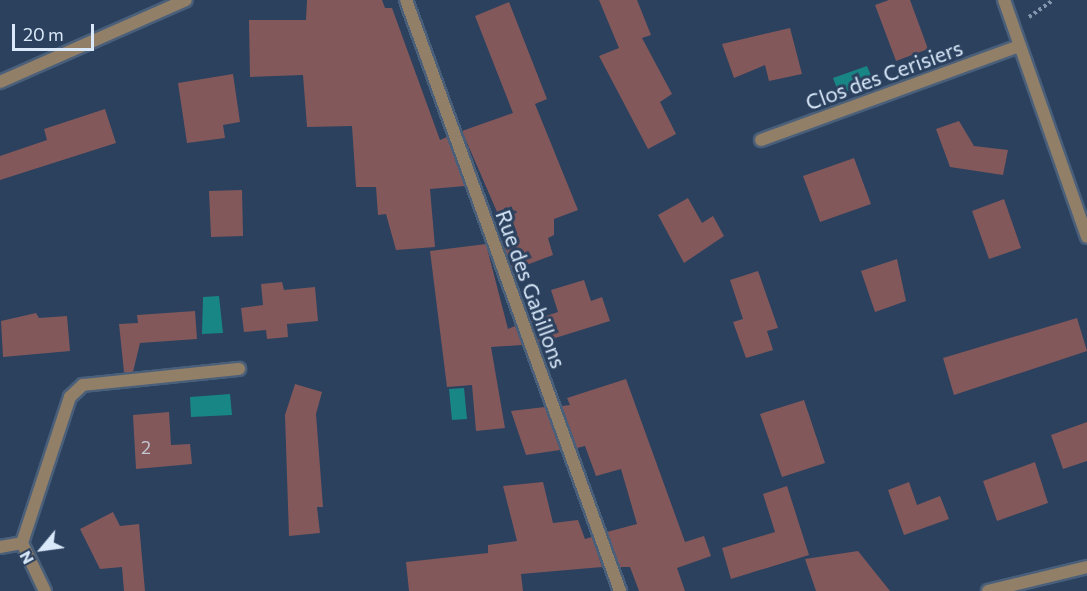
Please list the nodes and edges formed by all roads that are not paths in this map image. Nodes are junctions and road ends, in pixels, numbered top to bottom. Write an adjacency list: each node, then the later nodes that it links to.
1 (186, 0): 5 (street)
2 (406, 0): 13 (street, Rue des Gabillons)
3 (1004, 0): 4 (street)
4 (1019, 46): 6 (street, Clos des Cerisiers); 7 (street)
5 (0, 82)
6 (761, 140)
7 (1087, 237)
8 (239, 369): 9 (street)
9 (22, 543): 10 (street); 12 (street)
10 (0, 547)
11 (1087, 567): 14 (street)
12 (45, 591)
13 (620, 591)
14 (988, 591)

